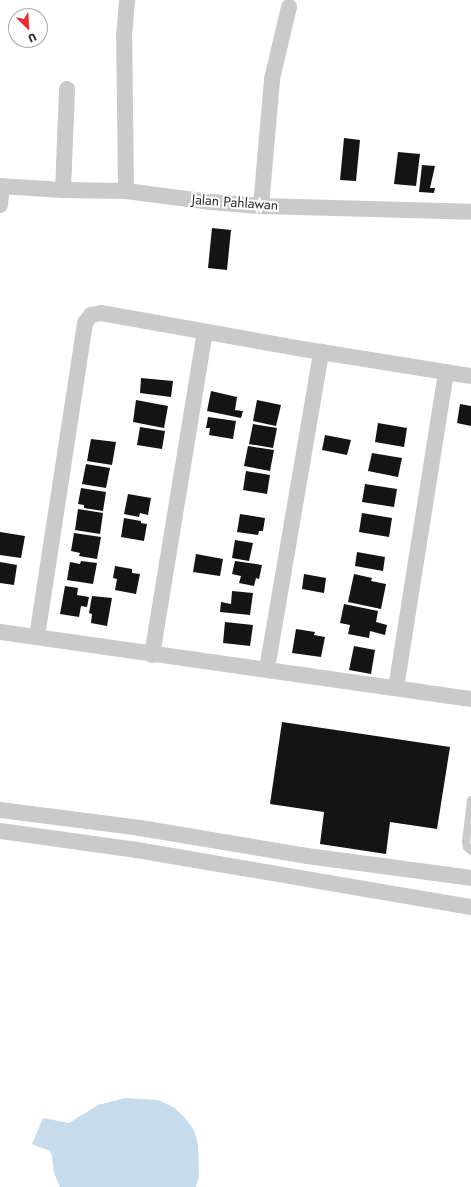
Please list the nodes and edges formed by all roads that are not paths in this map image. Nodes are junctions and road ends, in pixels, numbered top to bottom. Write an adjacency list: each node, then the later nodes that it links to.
1 (127, 0): 6 (street)
2 (290, 7): 8 (street)
3 (67, 89): 5 (street)
4 (1, 186): 5 (street, Jalan Pahlawan); 7 (street)
5 (63, 190): 6 (street, Jalan Pahlawan)
6 (126, 191): 8 (street, Jalan Pahlawan)
7 (0, 205)
8 (261, 206): 9 (street, Jalan Pahlawan)
9 (471, 212)
10 (205, 332): 11 (street); 15 (street); 16 (street)
11 (321, 352): 12 (street); 17 (street)
12 (446, 372): 13 (street); 18 (street)
13 (471, 376)
14 (0, 632): 15 (street)
15 (37, 637): 16 (street)
16 (152, 655): 17 (street)
17 (267, 669): 18 (street)
18 (396, 688): 19 (street)
19 (471, 699)
20 (471, 800): 23 (lane)
21 (0, 810): 24 (street)
22 (0, 831): 26 (street)
23 (471, 851)
24 (307, 856): 25 (street); 26 (street)
25 (471, 878)
26 (302, 880): 27 (street)
27 (471, 908)

